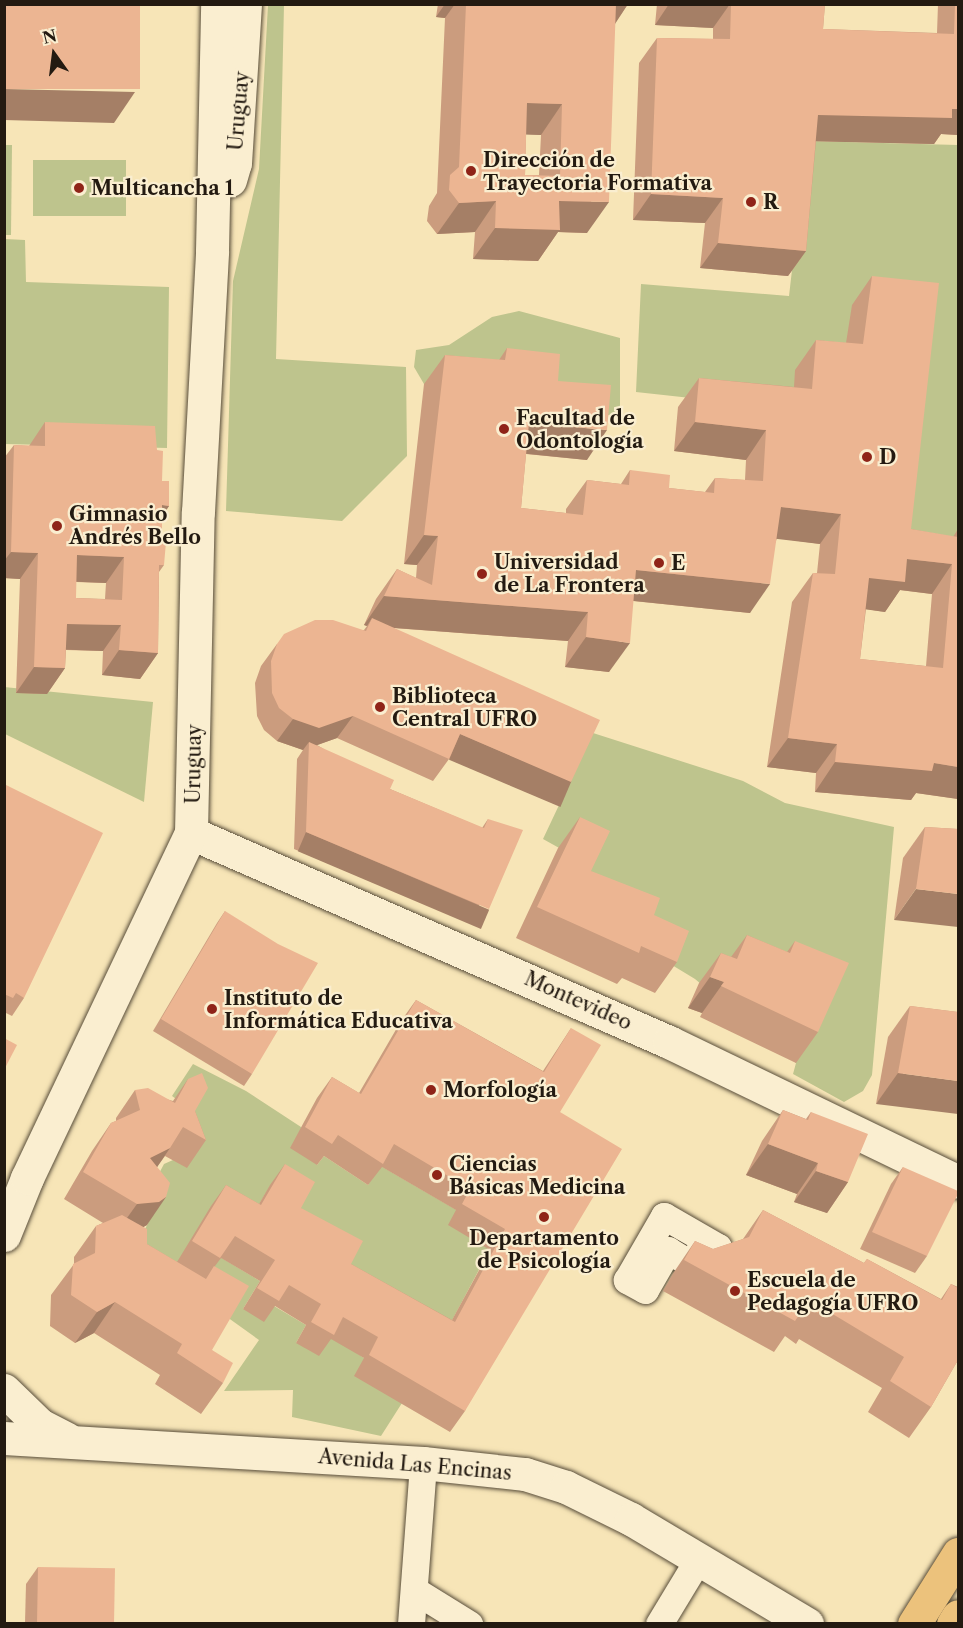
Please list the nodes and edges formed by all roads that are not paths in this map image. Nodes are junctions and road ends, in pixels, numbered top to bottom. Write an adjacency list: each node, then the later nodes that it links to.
1 (217, 4): 3 (main road, Uruguay)
2 (245, 4): 3 (main road, Uruguay)
3 (212, 251): 4 (main road, Uruguay)
4 (191, 833): 5 (main road, Montevideo); 6 (main road, Uruguay)
5 (958, 1182)
6 (4, 1235)
7 (4, 1390): 8 (main road)
8 (84, 1442): 9 (main road, Avenida Las Encinas); 10 (main road, Avenida Las Encinas)
9 (5, 1448)
10 (423, 1463): 12 (main road, Avenida Las Encinas); 13 (street)
11 (958, 1554): 15 (main road)
12 (699, 1558): 18 (street); 19 (main road, Avenida Las Encinas)
13 (414, 1590): 16 (street); 17 (street)
14 (958, 1616): 20 (main road)
15 (911, 1620)
16 (411, 1623)
17 (469, 1623)
18 (659, 1623)
19 (807, 1623)
20 (953, 1623)

